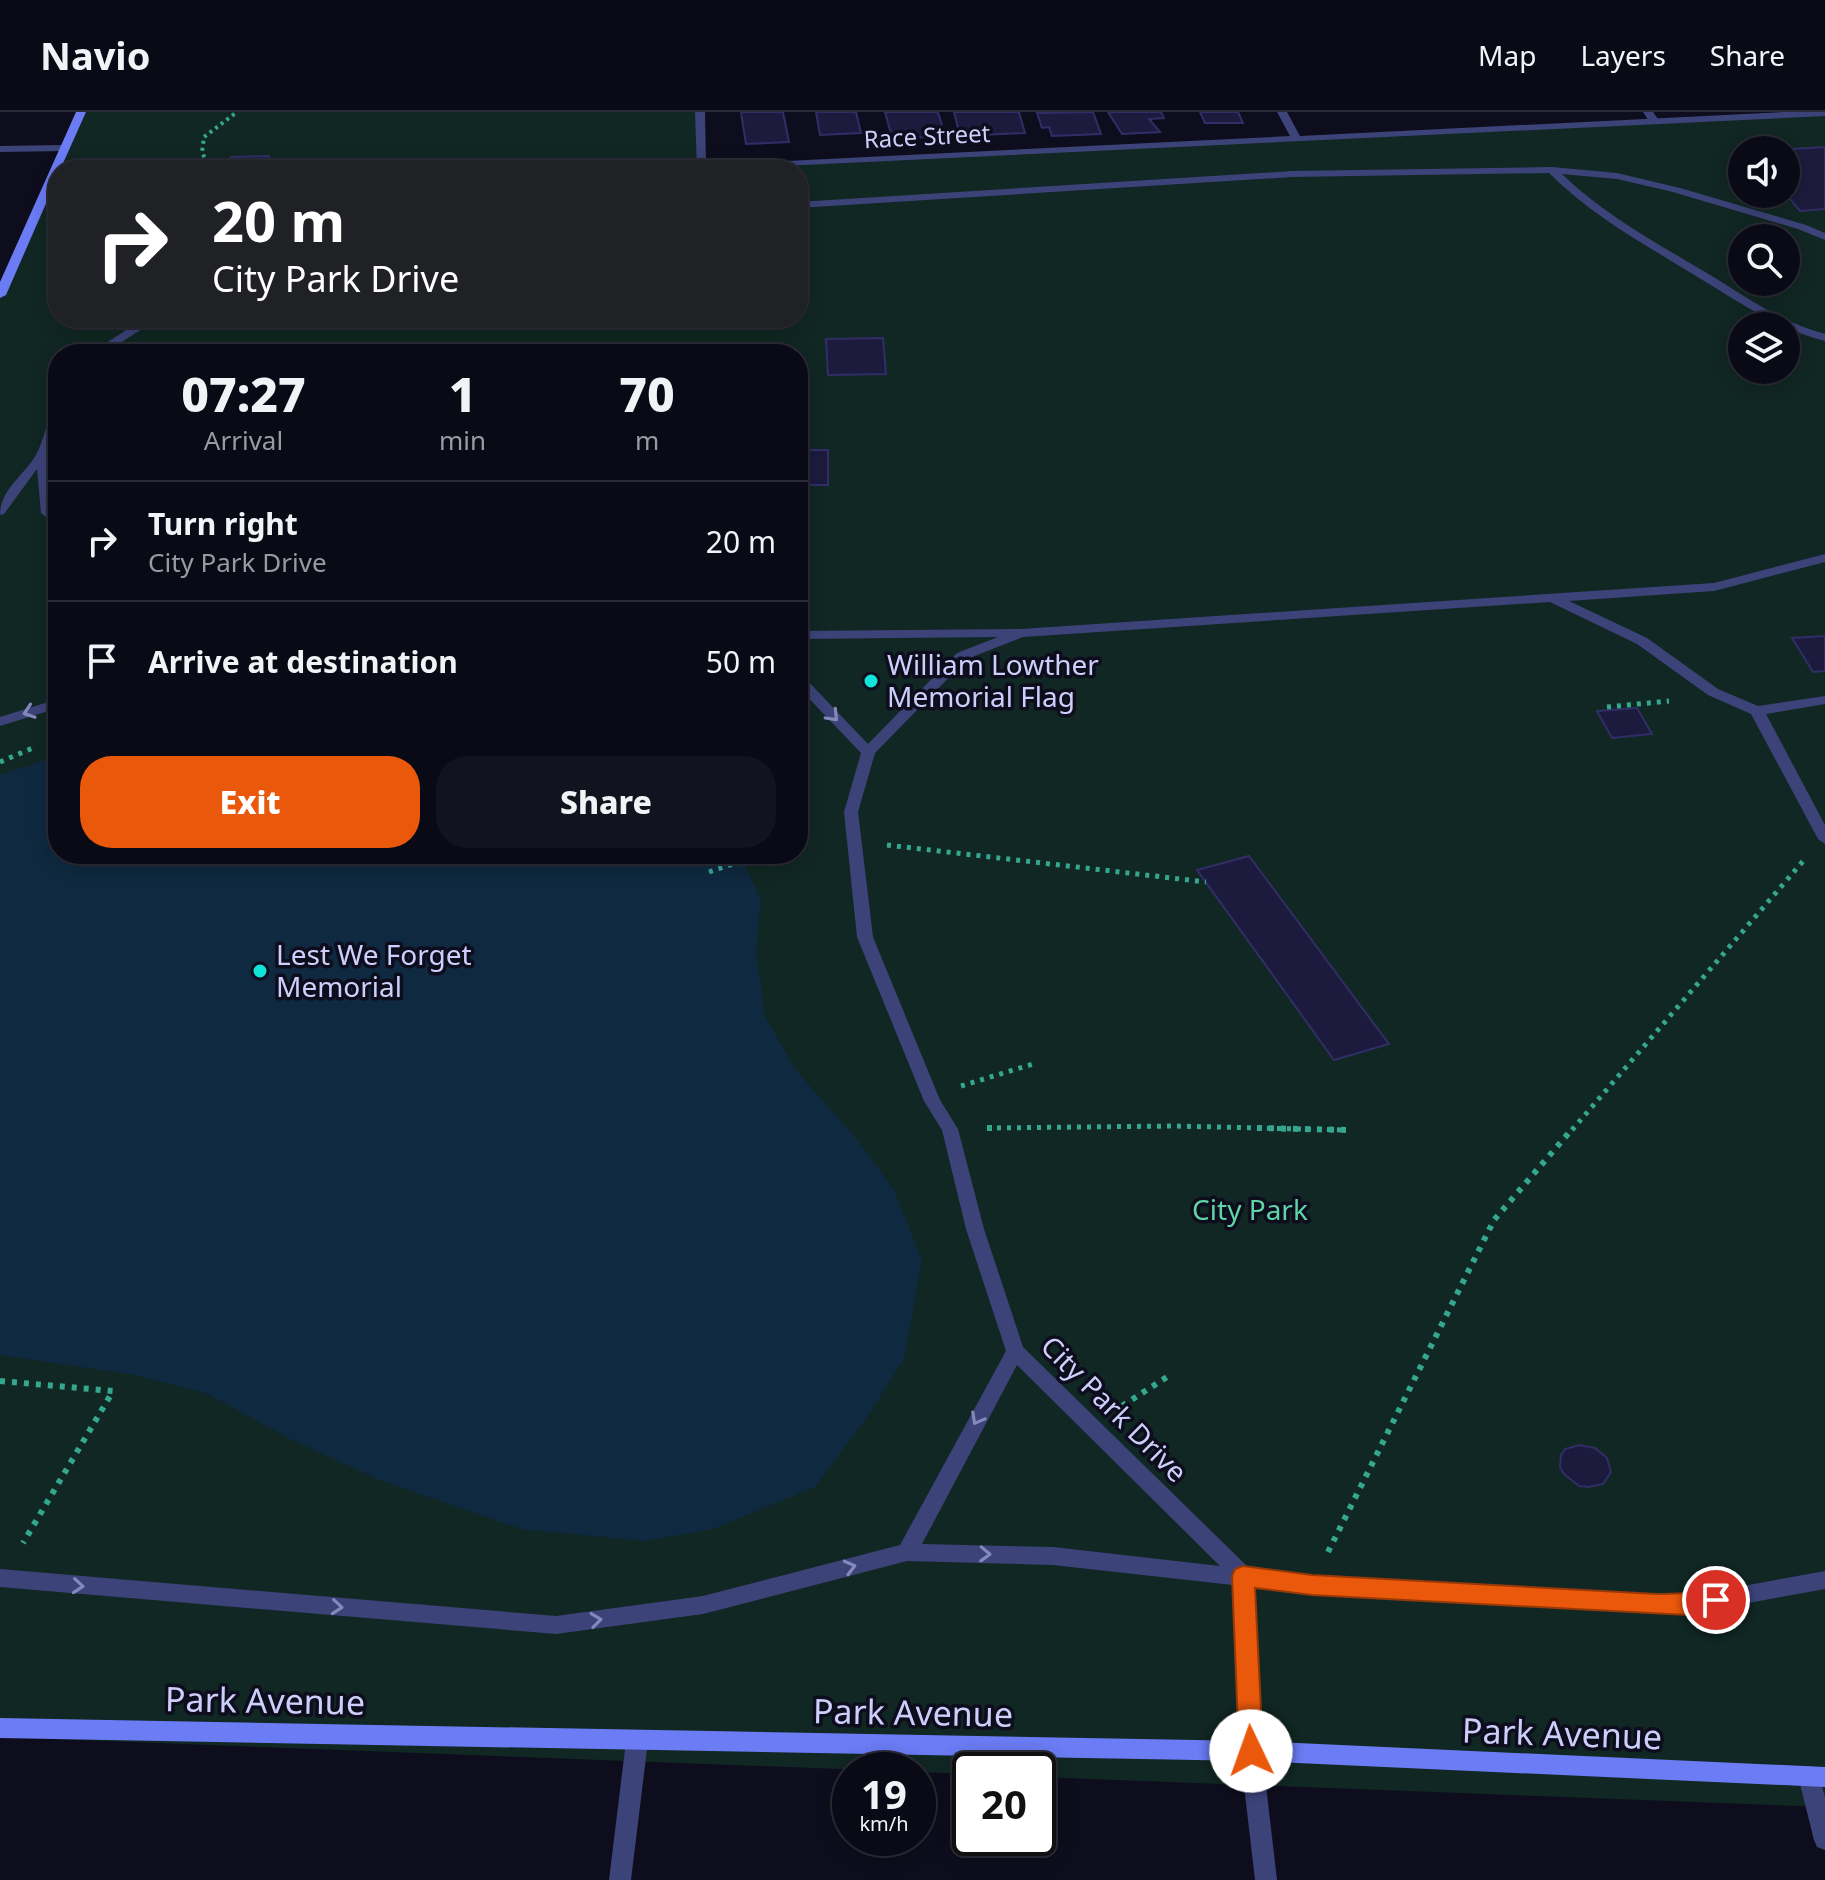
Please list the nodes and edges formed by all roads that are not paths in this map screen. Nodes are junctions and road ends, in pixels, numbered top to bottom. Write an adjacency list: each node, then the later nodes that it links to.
1 (81, 112): 7 (street)
2 (700, 112): 10 (street, Race Street)
3 (1282, 112): 6 (street)
4 (1825, 113): 5 (street, Race Street)
5 (1652, 117): 6 (street, Race Street)
6 (1297, 139): 11 (street, Race Street)
7 (65, 148): 8 (street); 9 (street)
8 (0, 149)
9 (60, 160)
10 (701, 160)
11 (808, 163)
12 (1552, 170): 16 (street); 17 (street); 21 (street)
13 (48, 187): 14 (street)
14 (44, 196): 15 (street); 18 (street)
15 (48, 196)
16 (808, 204)
17 (1825, 237)
18 (6, 268): 19 (street)
19 (0, 295)
20 (137, 328): 22 (street)
21 (1825, 338)
22 (111, 344)
23 (48, 433): 24 (street)
24 (42, 454): 25 (street); 26 (street)
25 (0, 511)
26 (48, 514)
27 (1825, 558): 28 (street)
28 (1551, 597): 29 (street); 34 (street)
29 (1021, 633): 30 (street); 36 (street, City Park Drive)
30 (808, 635)
31 (808, 689): 36 (street, one-way to 36)
32 (1825, 700): 34 (street)
33 (48, 706): 35 (street, one-way to 35)
34 (1757, 711): 37 (street)
35 (0, 722)
36 (868, 752): 38 (street, City Park Drive)
37 (1825, 839)
38 (1015, 1351): 39 (street, one-way to 39); 40 (street, City Park Drive)
39 (907, 1552): 40 (street, one-way to 40); 41 (street, one-way to 39)
40 (1243, 1576): 42 (street); 45 (street)
41 (1, 1578)
42 (1825, 1580)
43 (0, 1728): 44 (street, Park Avenue)
44 (637, 1741): 45 (street, Park Avenue); 48 (street)
45 (1251, 1751): 46 (street, Park Avenue); 49 (street)
46 (1817, 1776): 47 (street)
47 (1825, 1840)
48 (620, 1880)
49 (1266, 1880)

